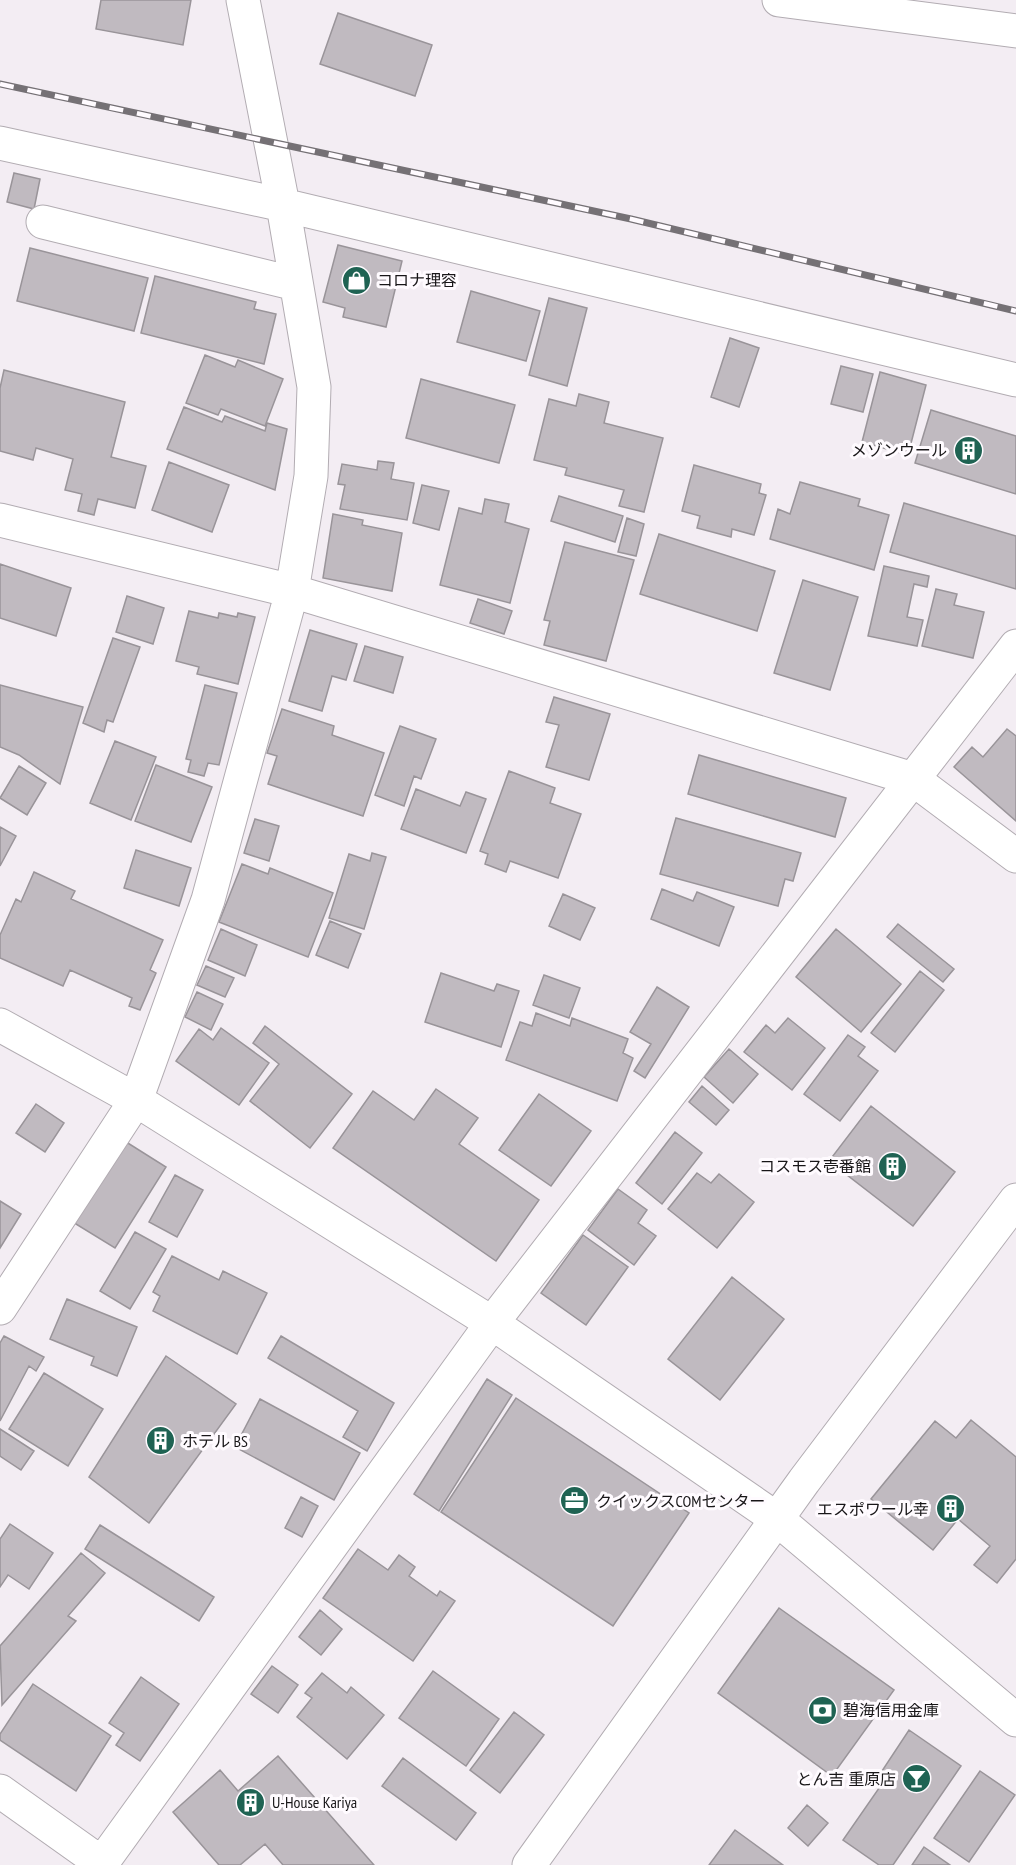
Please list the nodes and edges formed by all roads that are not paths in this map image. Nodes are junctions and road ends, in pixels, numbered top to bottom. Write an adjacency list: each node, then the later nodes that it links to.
1 (243, 0): 5 (street)
2 (779, 0): 3 (street)
3 (1016, 31)
4 (0, 143): 5 (street)
5 (283, 205): 7 (street); 8 (street)
6 (43, 222): 7 (street)
7 (296, 284): 10 (street)
8 (1016, 380)
9 (0, 520): 10 (street)
10 (292, 591): 12 (street); 15 (street)
11 (1016, 646): 12 (street)
12 (913, 779): 13 (street); 18 (street)
13 (1016, 856)
14 (0, 1025): 15 (street)
15 (136, 1100): 17 (street); 18 (street)
16 (1016, 1200): 19 (street)
17 (0, 1308)
18 (492, 1323): 19 (street); 22 (street)
19 (777, 1519): 20 (street); 23 (street)
20 (1016, 1720)
21 (0, 1791): 22 (street)
22 (103, 1864)
23 (530, 1865)

